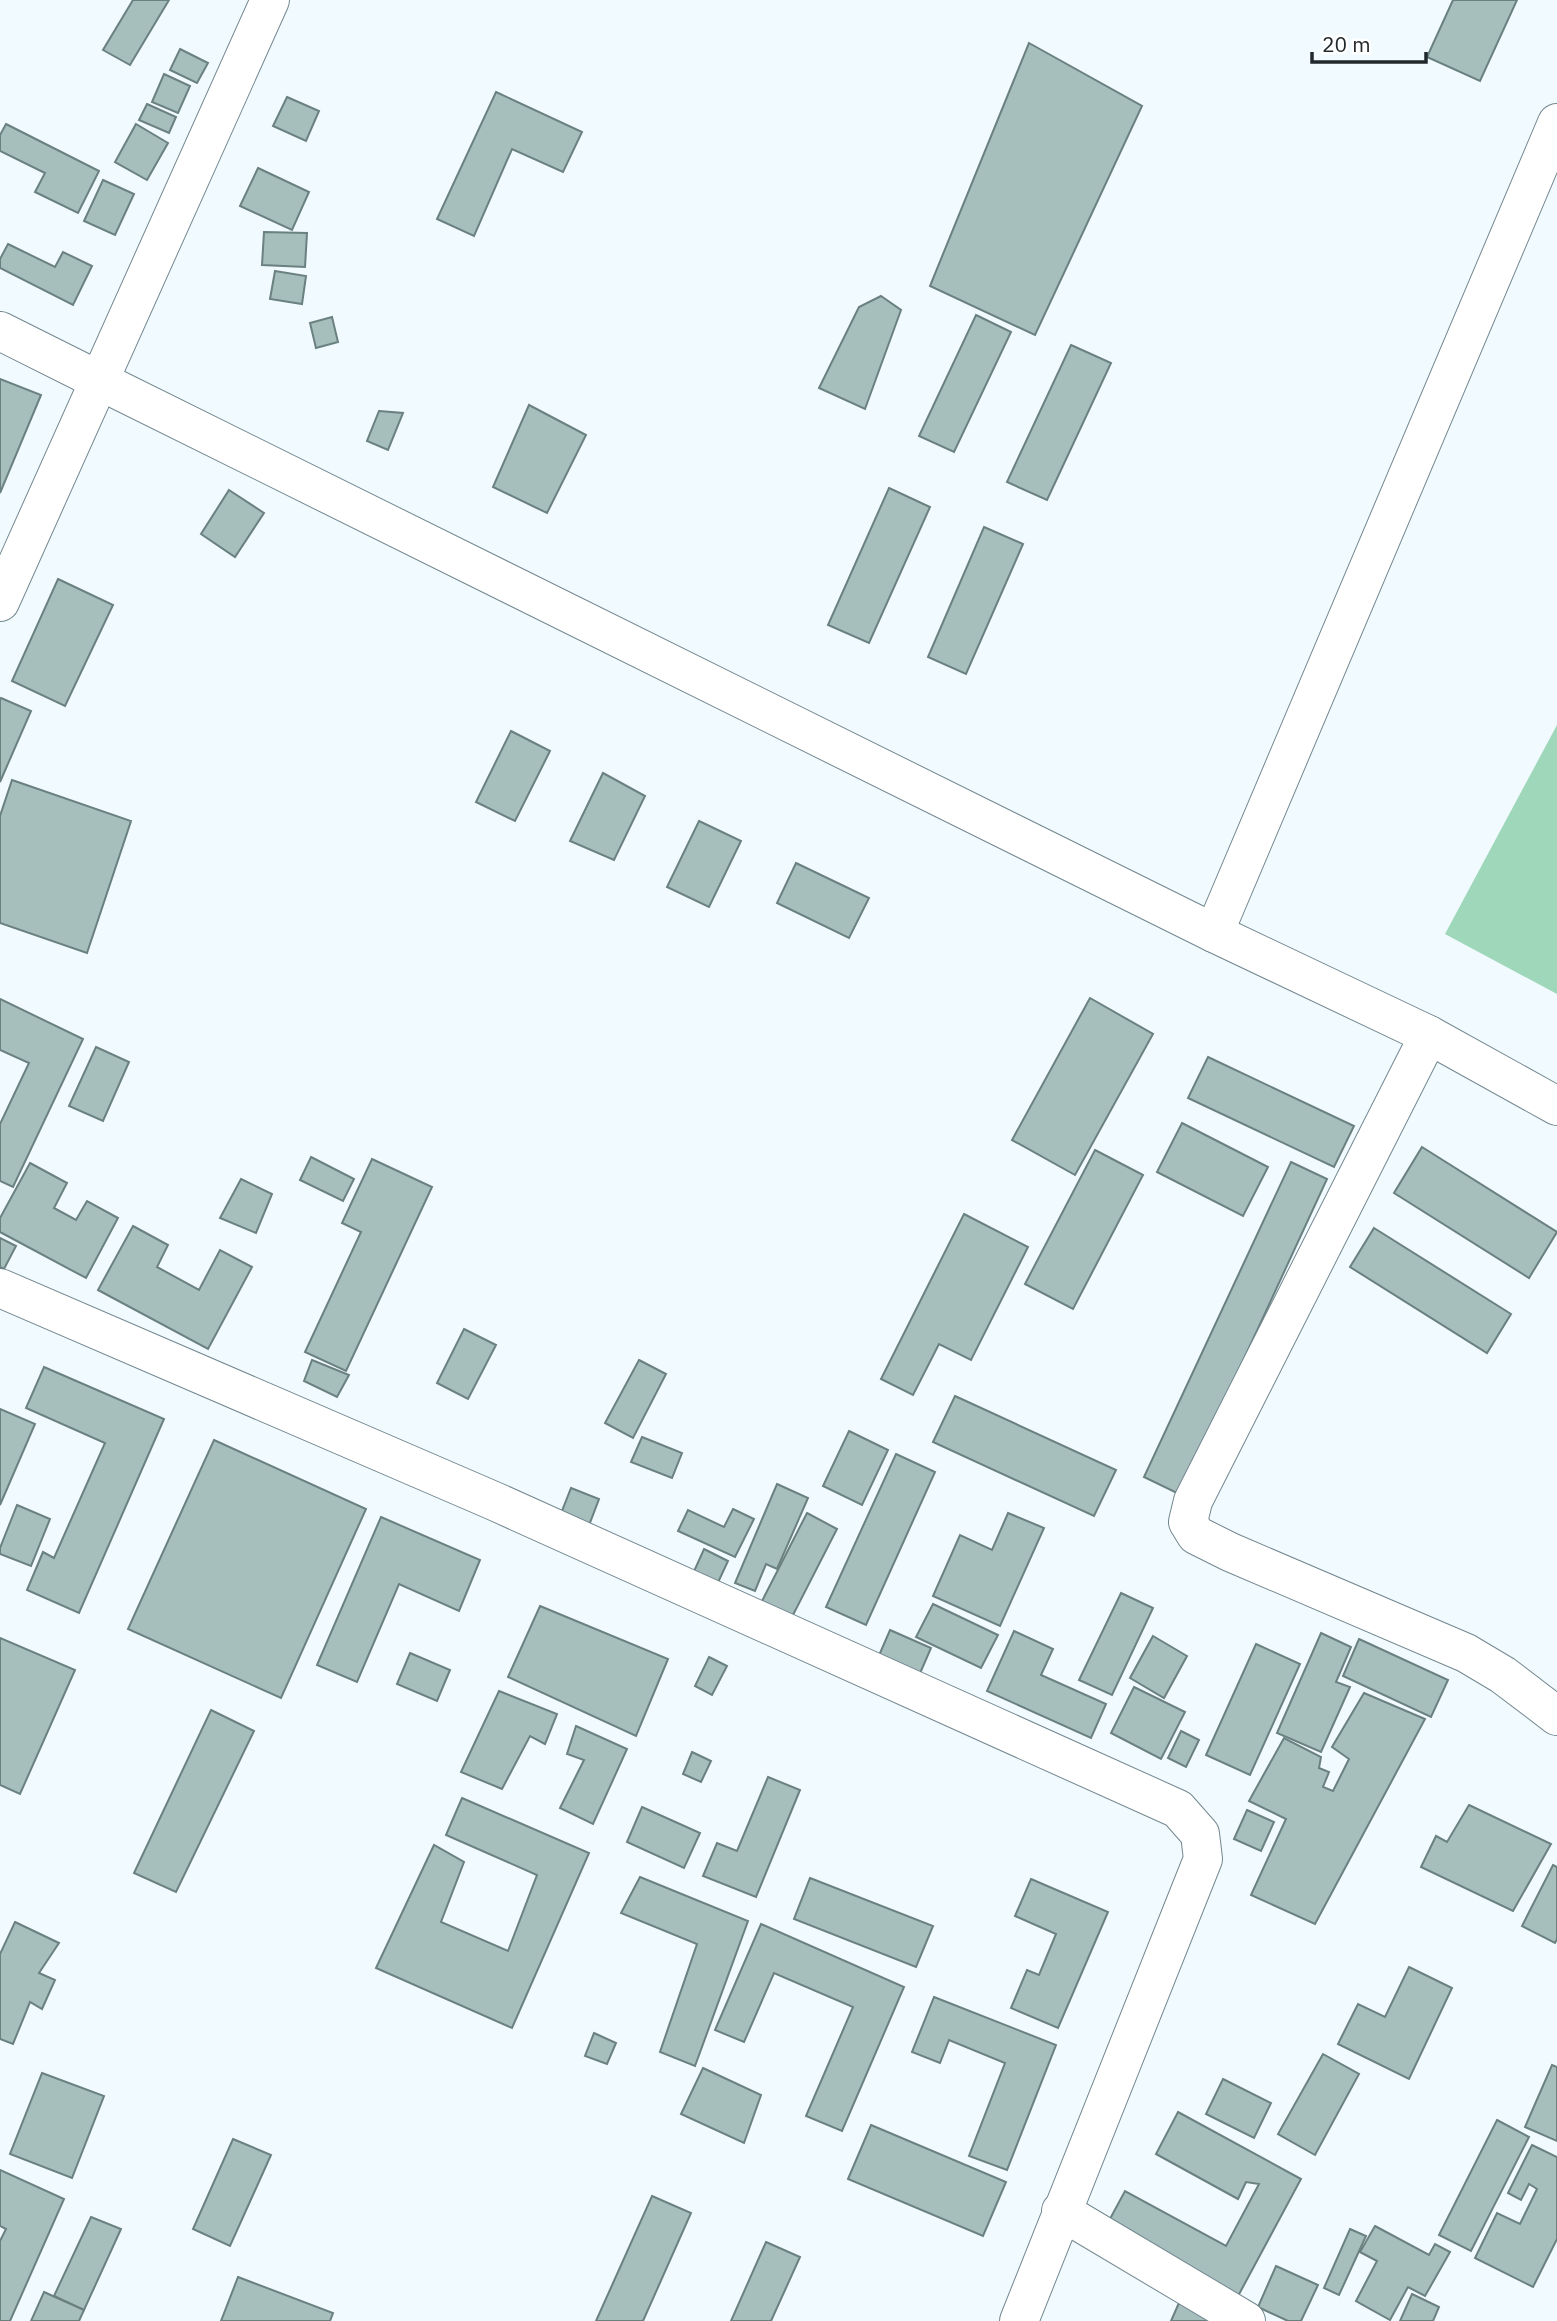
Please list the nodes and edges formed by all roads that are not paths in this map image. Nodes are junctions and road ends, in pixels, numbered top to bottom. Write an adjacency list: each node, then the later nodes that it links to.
1 (270, 0): 4 (street)
2 (1557, 123): 6 (street)
3 (0, 331): 4 (street)
4 (98, 380): 5 (street); 6 (street)
5 (0, 602)
6 (1214, 933): 7 (street)
7 (1429, 1035): 8 (street); 10 (street)
8 (1557, 1106)
9 (0, 1288): 11 (street)
10 (1557, 1716)
11 (1061, 2211): 12 (street); 13 (street)
12 (1019, 2321)
13 (1246, 2321)

